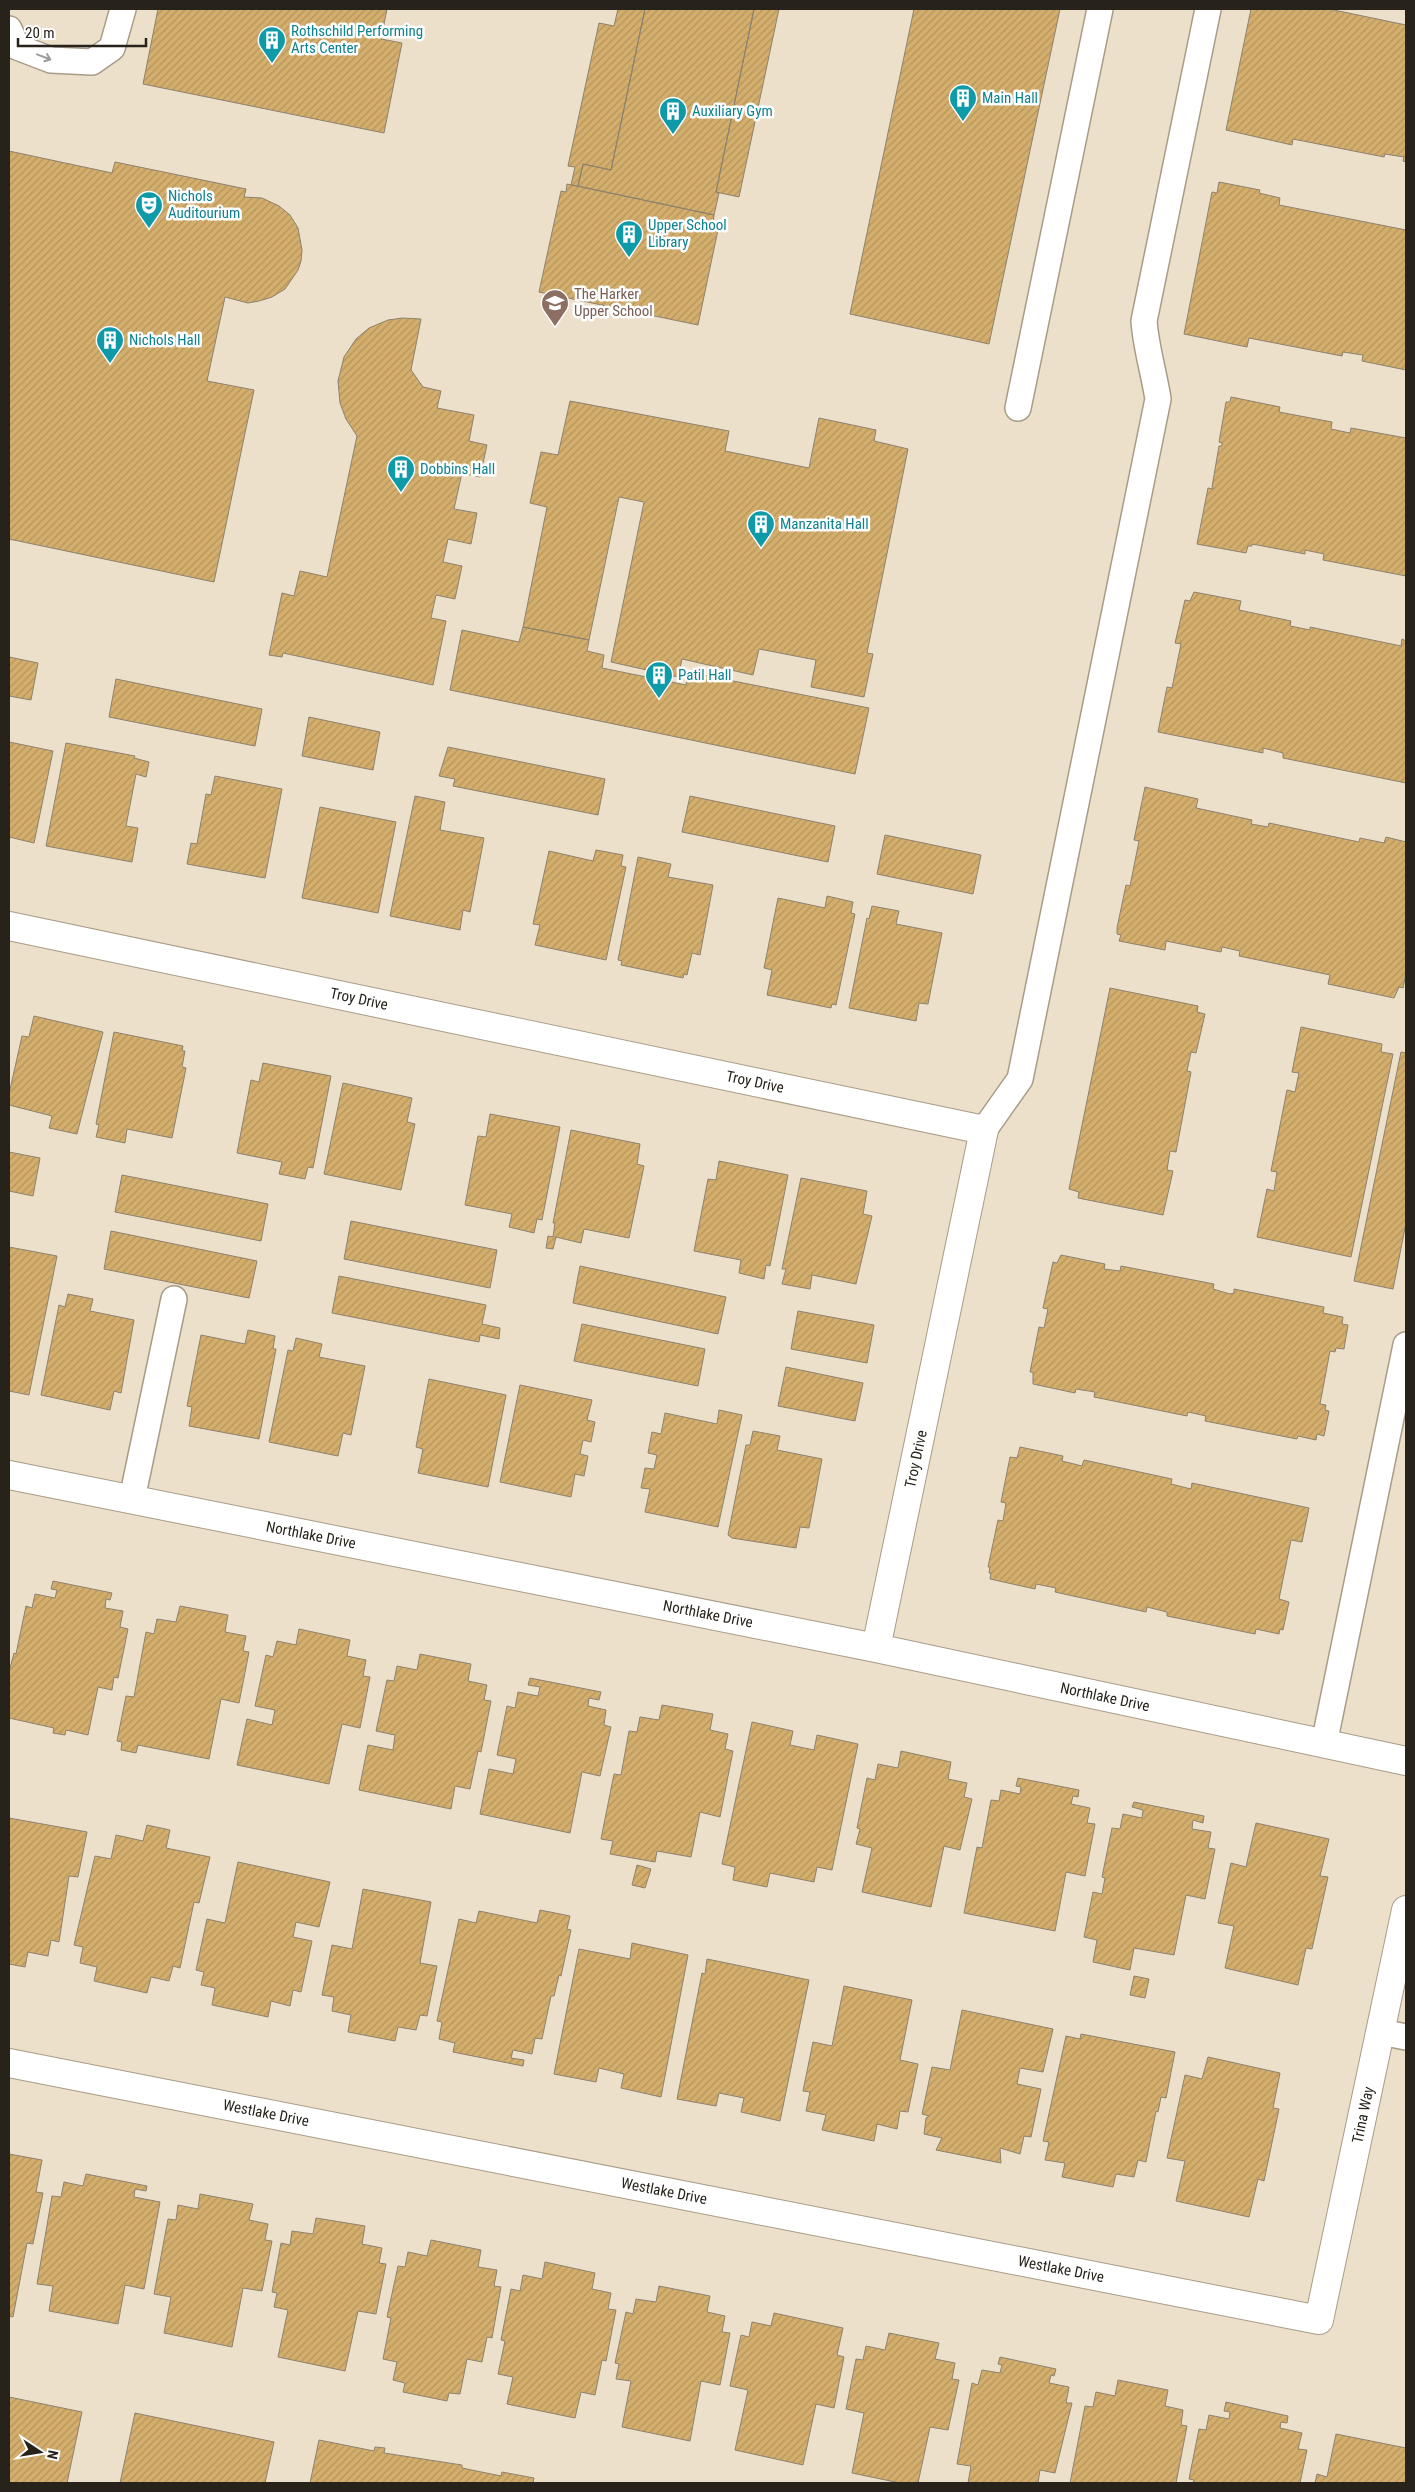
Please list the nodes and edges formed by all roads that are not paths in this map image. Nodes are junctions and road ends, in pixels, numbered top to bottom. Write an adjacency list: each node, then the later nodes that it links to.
1 (123, 9): 4 (lane, one-way to 1)
2 (1100, 9): 5 (lane)
3 (1208, 9): 7 (lane)
4 (9, 29)
5 (1018, 408)
6 (9, 926): 7 (street, Troy Drive)
7 (984, 1130): 12 (street, Troy Drive)
8 (174, 1299): 11 (lane)
9 (1406, 1345): 13 (lane)
10 (9, 1475): 11 (street, Northlake Drive)
11 (132, 1499): 12 (street, Northlake Drive)
12 (876, 1648): 13 (street, Northlake Drive)
13 (1324, 1744): 14 (street, Northlake Drive)
14 (1406, 1762)
15 (1406, 1910): 16 (street, Trina Way)
16 (1394, 2035): 18 (street, Trina Way)
17 (9, 2063): 18 (street, Westlake Drive)
18 (1319, 2320)

